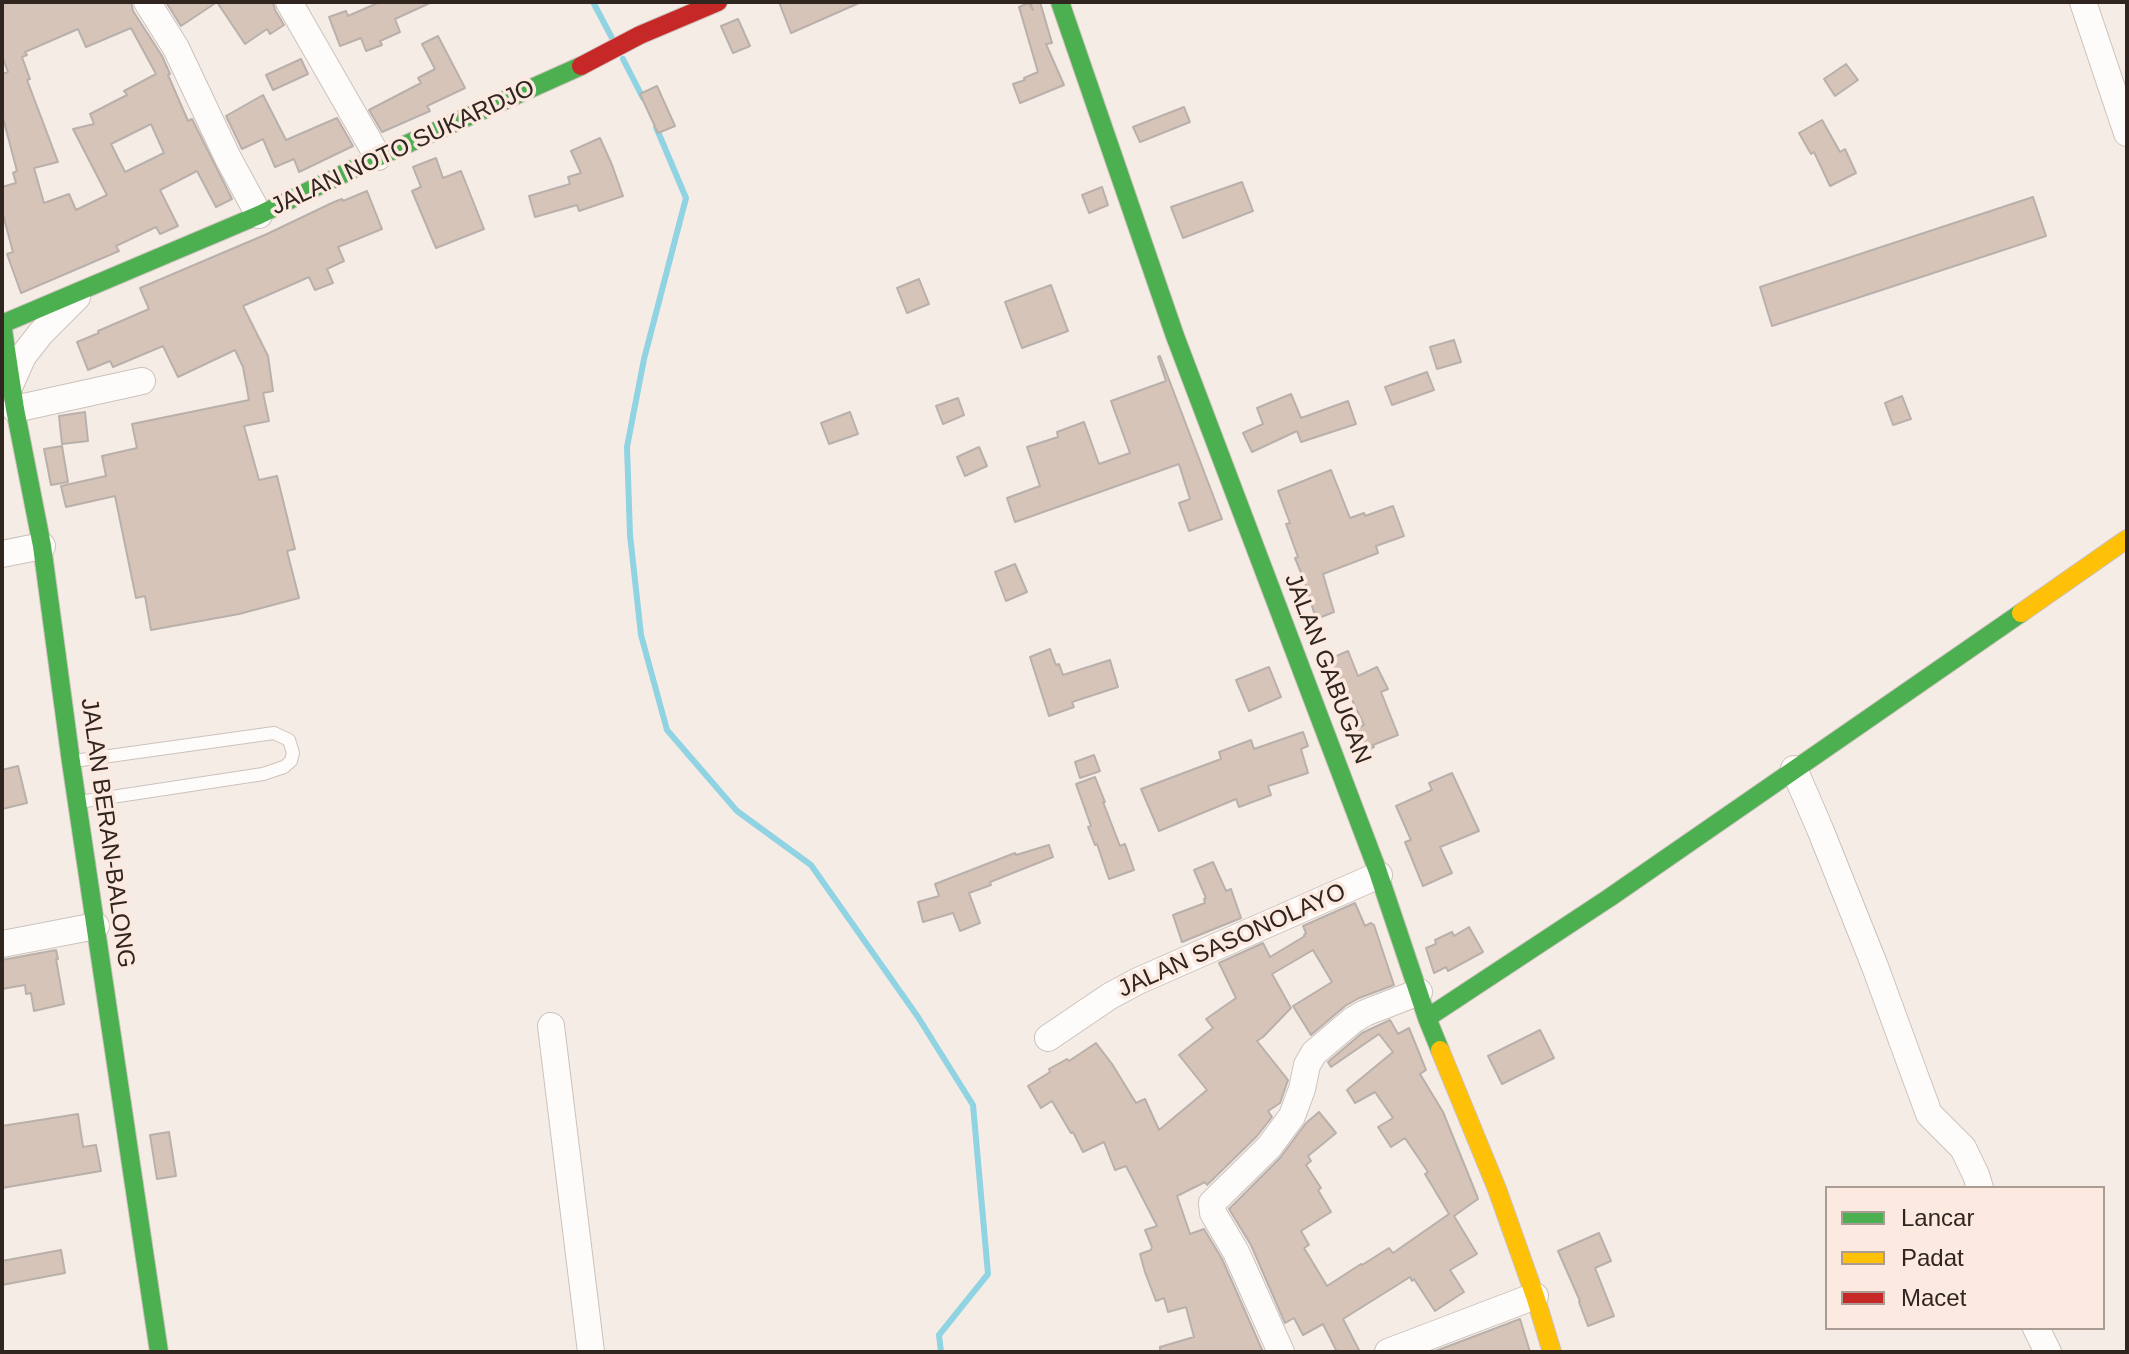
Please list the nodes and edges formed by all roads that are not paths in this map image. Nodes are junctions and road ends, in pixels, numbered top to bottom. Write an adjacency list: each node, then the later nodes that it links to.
1 (147, 2): 8 (street)
2 (289, 2): 7 (street)
3 (718, 2): 7 (street, JALAN NOTO SUKARDJO)
4 (1060, 2): 19 (street, JALAN GABUGAN)
5 (2083, 2): 6 (street)
6 (2127, 133)
7 (378, 157): 8 (street, JALAN NOTO SUKARDJO)
8 (259, 215): 9 (street, JALAN NOTO SUKARDJO)
9 (85, 289): 10 (street, JALAN NOTO SUKARDJO); 12 (street, JALAN NOTO SUKARDJO)
10 (2, 324): 12 (street, JALAN BERAN-BALONG)
11 (142, 381): 12 (street)
12 (13, 396): 14 (street, JALAN BERAN-BALONG)
13 (2127, 539): 17 (street)
14 (42, 546): 15 (street); 16 (street, JALAN BERAN-BALONG)
15 (2, 554)
16 (71, 762): 18 (street, JALAN BERAN-BALONG); 18 (lane)
17 (1794, 769): 23 (street); 26 (street)
18 (77, 803): 20 (street, JALAN BERAN-BALONG)
19 (1379, 875): 22 (street, JALAN GABUGAN); 25 (street, JALAN SASONOLAYO)
20 (96, 926): 21 (street); 30 (street, JALAN BERAN-BALONG)
21 (2, 944)
22 (1419, 992): 23 (street, JALAN GABUGAN); 32 (street)
23 (1427, 1018): 27 (street, JALAN GABUGAN)
24 (551, 1026): 31 (street)
25 (1048, 1038)
26 (1979, 1186)
27 (1535, 1296): 29 (street); 34 (street, JALAN GABUGAN)
28 (2037, 1330): 35 (street)
29 (1421, 1346): 33 (street)
30 (159, 1352)
31 (591, 1352)
32 (1281, 1352)
33 (1388, 1352)
34 (1552, 1352)
35 (2048, 1352)

